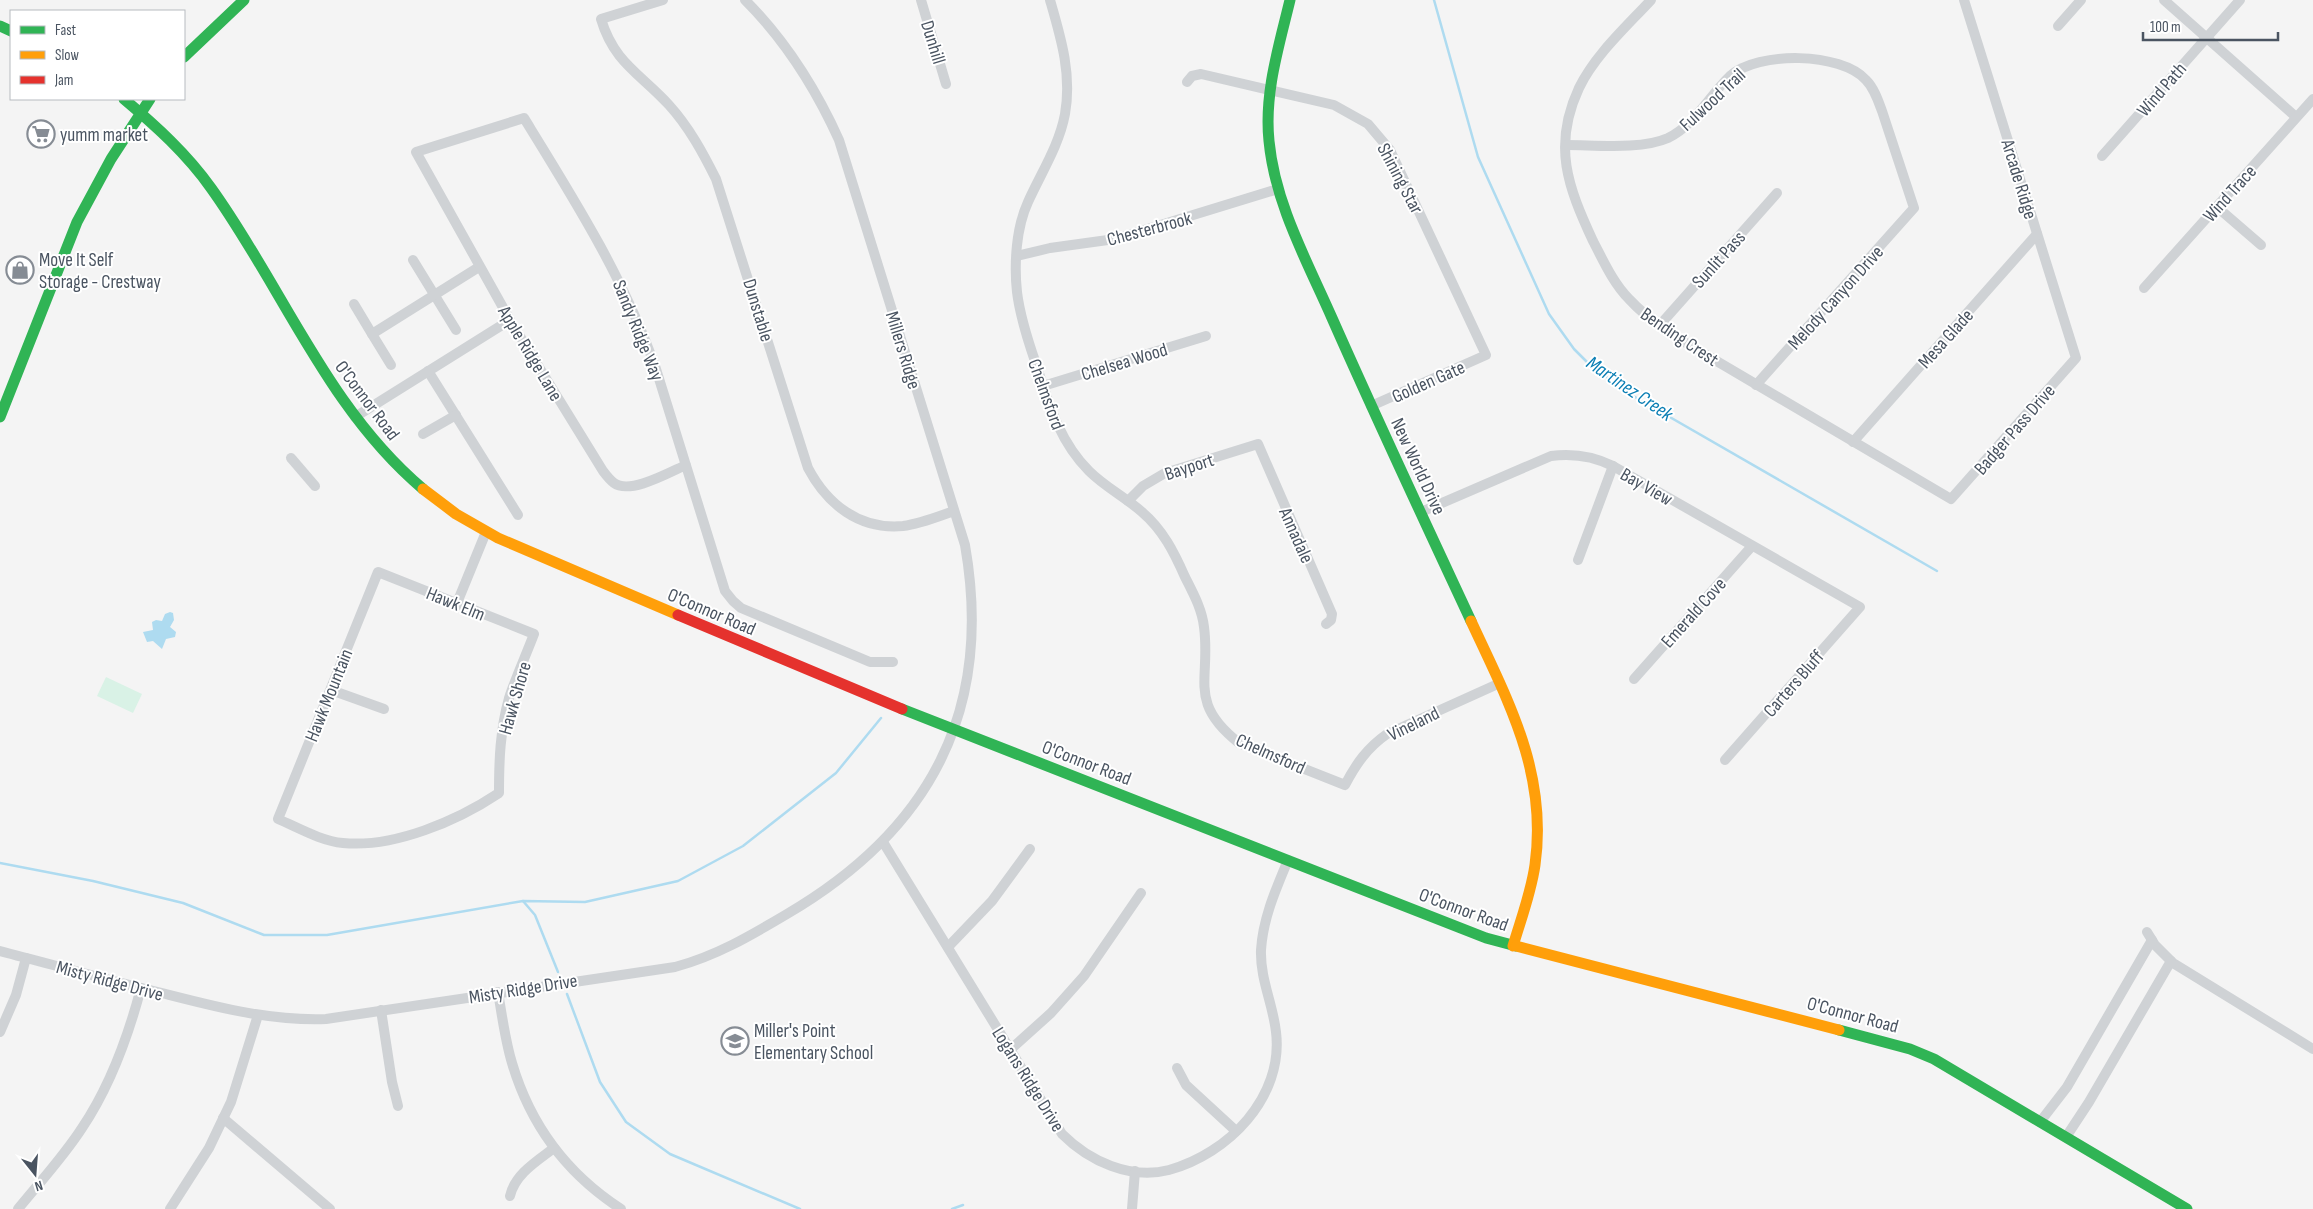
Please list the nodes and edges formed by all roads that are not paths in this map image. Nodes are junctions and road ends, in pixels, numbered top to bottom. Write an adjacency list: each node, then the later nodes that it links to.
1 (244, 0): 14 (main road)
2 (663, 0): 62 (street, Dunstable)
3 (745, 0): 62 (street, Millers Ridge)
4 (920, 0): 16 (street, Dunhill)
5 (1050, 0): 32 (street, Chelmsford)
6 (1290, 0): 17 (main road, New World Drive)
7 (1651, 0): 24 (street, Bending Crest)
8 (1964, 0): 30 (street, Arcade Ridge)
9 (2081, 0): 12 (street)
10 (2164, 0): 13 (street)
11 (2240, 0): 13 (street, Wind Path)
12 (2058, 26)
13 (2207, 38): 22 (street); 25 (street, Wind Path)
14 (185, 56)
15 (1187, 82): 17 (street, Shining Star)
16 (946, 84)
17 (1271, 90): 26 (main road, New World Drive); 43 (street, Shining Star)
18 (2313, 99): 22 (street, Wind Trace)
19 (125, 100): 21 (main road, O'Connor Road)
20 (149, 100): 21 (main road)
21 (140, 113): 51 (main road); 52 (main road, O'Connor Road)
22 (2296, 117): 28 (street, Wind Trace)
23 (524, 118): 34 (street, Apple Ridge Lane); 57 (street, Sandy Ridge Way)
24 (1566, 145): 29 (street, Fulwood Trail); 39 (street, Bending Crest)
25 (2102, 156)
26 (1278, 189): 32 (street, Chesterbrook); 49 (main road, New World Drive)
27 (1777, 193): 39 (street, Sunlit Pass)
28 (2217, 207): 31 (street); 35 (street, Wind Trace)
29 (1914, 208): 47 (street, Melody Canyon Drive)
30 (2037, 234): 44 (street, Arcade Ridge); 54 (street, Mesa Glade)
31 (2262, 245)
32 (1017, 256): 48 (street, Chelmsford)
33 (413, 260): 36 (street)
34 (479, 267): 36 (street); 38 (street, Apple Ridge Lane)
35 (2144, 288)
36 (434, 295): 40 (street); 41 (street)
37 (354, 304): 41 (street)
38 (510, 320): 46 (street); 57 (street, Apple Ridge Lane)
39 (1659, 326): 47 (street, Bending Crest)
40 (456, 330)
41 (372, 334): 45 (street)
42 (1206, 336): 48 (street, Chelsea Wood)
43 (1486, 355): 49 (street, Golden Gate)
44 (2076, 358): 60 (street, Badger Pass Drive)
45 (391, 366)
46 (428, 371): 50 (street); 52 (street)
47 (1756, 385): 54 (street, Bending Crest)
48 (1043, 386): 61 (street, Chelmsford)
49 (1371, 406): 63 (main road, New World Drive)
50 (456, 415): 53 (street); 64 (street)
51 (0, 417)
52 (355, 417): 65 (main road, O'Connor Road)
53 (423, 434)
54 (1852, 442): 60 (street, Bending Crest)
55 (1258, 444): 61 (street, Bayport); 71 (street, Annadale)
56 (291, 458): 59 (street)
57 (686, 465): 73 (street, Sandy Ridge Way)
58 (1613, 466): 63 (street, Bay View); 66 (street, Bay View); 67 (street)
59 (315, 486)
60 (1951, 499)
61 (1128, 501): 80 (street, Chelmsford)
62 (954, 511): 78 (street, Millers Ridge)
63 (1421, 512): 75 (main road, New World Drive)
64 (518, 515)
65 (486, 532): 69 (street); 78 (main road, O'Connor Road)
66 (1752, 546): 70 (street, Bay View); 74 (street, Emerald Cove)
67 (1578, 560)
68 (378, 572): 69 (street, Hawk Elm); 76 (street, Hawk Mountain)
69 (457, 603): 72 (street, Hawk Elm)
70 (1860, 607): 79 (street, Carters Bluff)
71 (1326, 624)
72 (534, 634): 81 (street, Hawk Shore)
73 (893, 662)
74 (1634, 679)
75 (1500, 683): 80 (street, Vineland); 86 (main road, New World Drive)
76 (330, 690): 77 (street); 81 (street, Hawk Mountain)
77 (384, 710)
78 (954, 729): 82 (street, Misty Ridge Drive); 84 (main road, O'Connor Road)
79 (1726, 760)
80 (1345, 785)
81 (278, 819)
82 (883, 842): 87 (street, Logans Ridge Drive); 92 (street, Misty Ridge Drive)
83 (1030, 848): 87 (street)
84 (1288, 860): 86 (main road, O'Connor Road); 102 (street, Logans Ridge Drive)
85 (1141, 893): 97 (street)
86 (1513, 946): 101 (main road, O'Connor Road)
87 (948, 947): 97 (street, Logans Ridge Drive)
88 (0, 951): 89 (street, Misty Ridge Drive)
89 (26, 958): 91 (street, Misty Ridge Drive); 95 (street)
90 (2171, 961): 96 (street); 101 (street); 103 (street)
91 (141, 988): 94 (street, Misty Ridge Drive); 107 (street)
92 (498, 992): 93 (street, Misty Ridge Drive); 104 (street)
93 (381, 1010): 94 (street, Misty Ridge Drive); 99 (street)
94 (258, 1015): 100 (street)
95 (0, 1032)
96 (2313, 1049)
97 (1010, 1050): 105 (street, Logans Ridge Drive)
98 (1177, 1068): 102 (street)
99 (398, 1106)
100 (223, 1118): 108 (street); 109 (street)
101 (2040, 1122): 103 (main road, O'Connor Road)
102 (1236, 1131): 105 (street, Logans Ridge Drive)
103 (2066, 1137): 112 (main road, O'Connor Road)
104 (554, 1148): 106 (street); 110 (street)
105 (1135, 1171): 111 (street)
106 (510, 1196)
107 (18, 1209)
108 (170, 1209)
109 (330, 1209)
110 (620, 1209)
111 (1132, 1209)
112 (2187, 1209)

